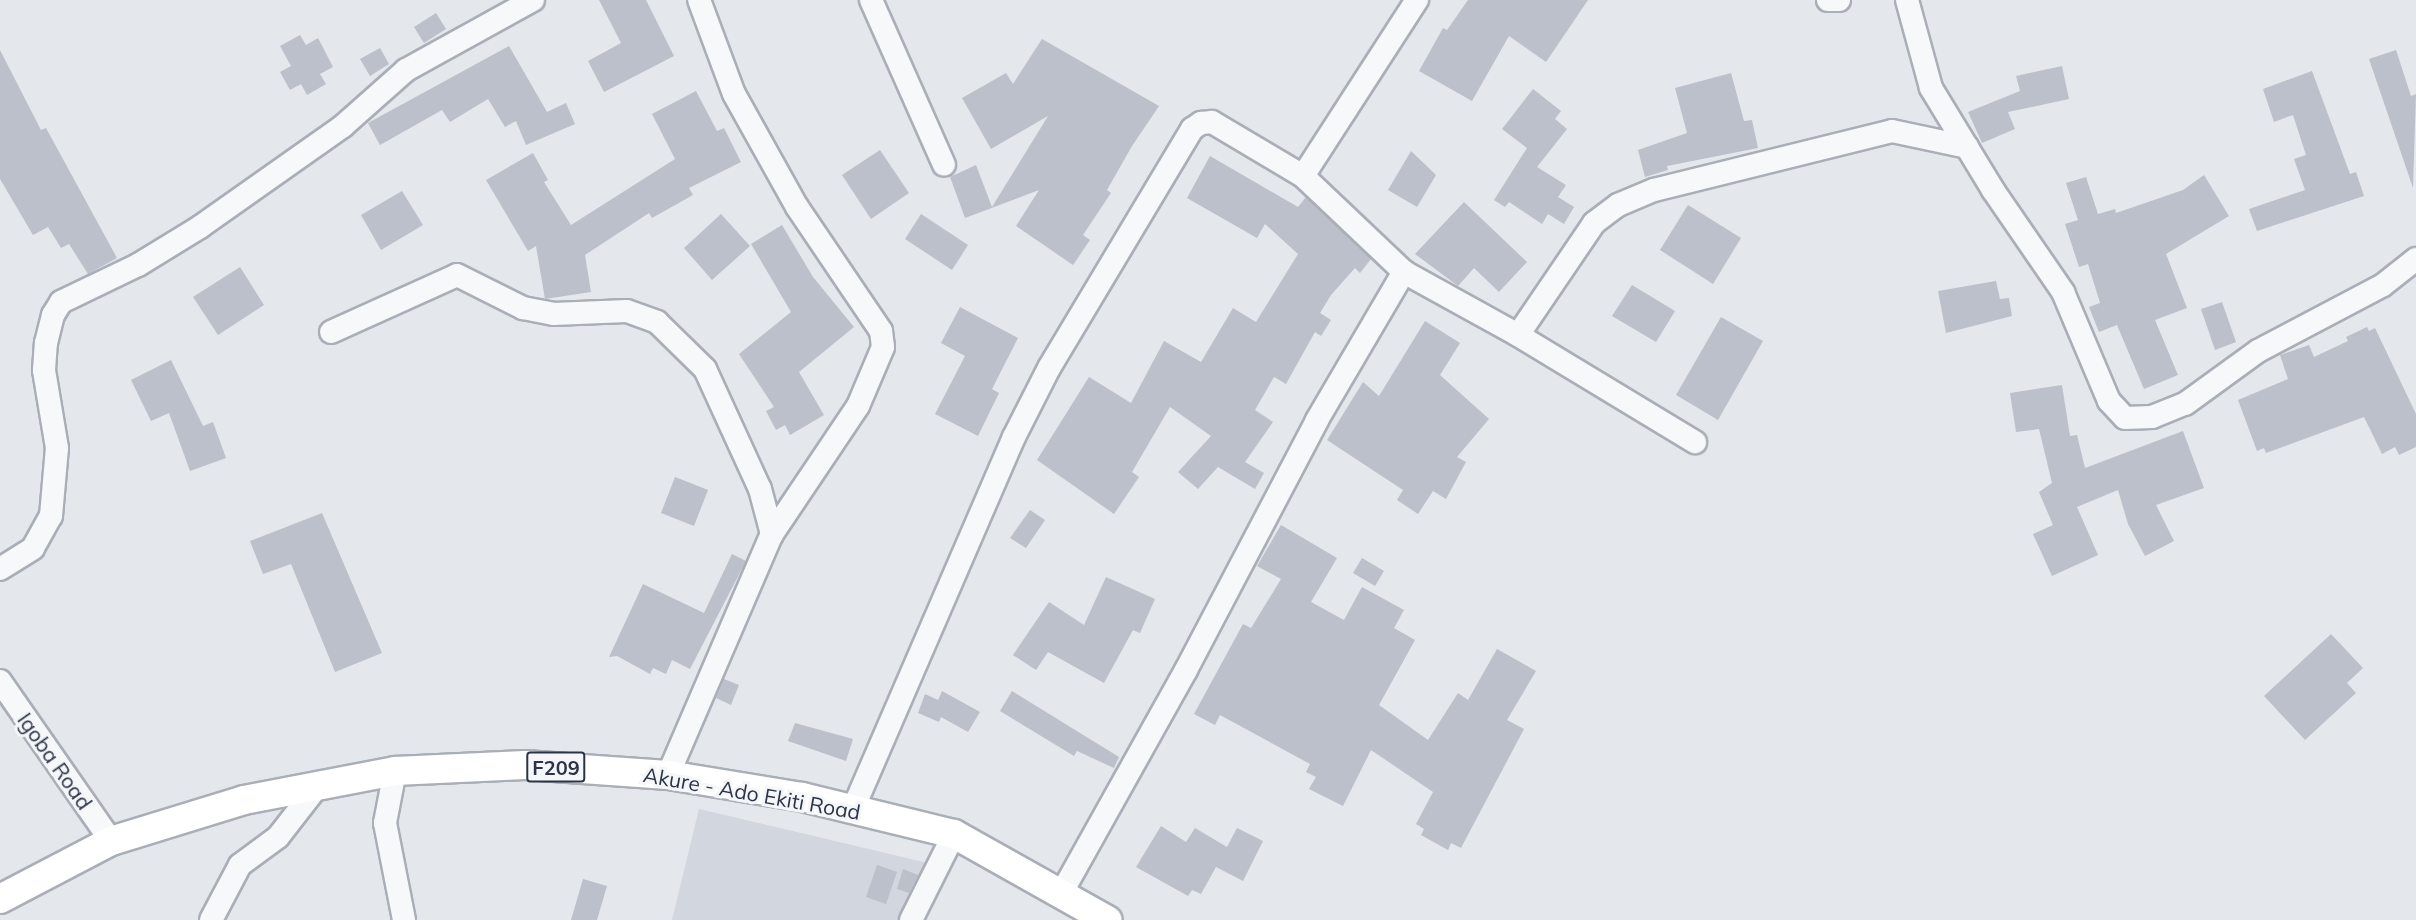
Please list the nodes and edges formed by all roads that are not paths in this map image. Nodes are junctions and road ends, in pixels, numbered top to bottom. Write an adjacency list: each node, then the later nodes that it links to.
1 (533, 0): 17 (street)
2 (699, 0): 16 (street)
3 (871, 0): 9 (street)
4 (1417, 0): 10 (street)
5 (1828, 0): 6 (street)
6 (1839, 0)
7 (1907, 0): 8 (street)
8 (1967, 147): 11 (street); 14 (street)
9 (944, 165)
10 (1303, 176): 12 (street); 22 (street)
11 (2416, 259)
12 (1404, 272): 14 (street); 25 (street)
13 (331, 332): 16 (street)
14 (1518, 334): 15 (street)
15 (1695, 442)
16 (772, 534): 20 (street)
17 (0, 569)
18 (0, 681): 24 (street, Igoba Road)
19 (395, 771): 20 (main road, Akure - Ado Ekiti Road / F209); 21 (main road, Akure - Ado Ekiti Road / F209); 28 (street)
20 (668, 775): 22 (main road, Akure - Ado Ekiti Road / F209)
21 (320, 783): 24 (main road, Akure - Ado Ekiti Road / F209); 27 (street)
22 (853, 809): 23 (main road, Akure - Ado Ekiti Road / F209)
23 (954, 834): 25 (main road, Akure - Ado Ekiti Road / F209); 29 (street)
24 (111, 842): 26 (main road, Akure - Ado Ekiti Road / F209)
25 (1062, 892): 30 (main road, Akure - Ado Ekiti Road / F209)
26 (0, 899)
27 (211, 920)
28 (404, 920)
29 (911, 920)
30 (1107, 920)

